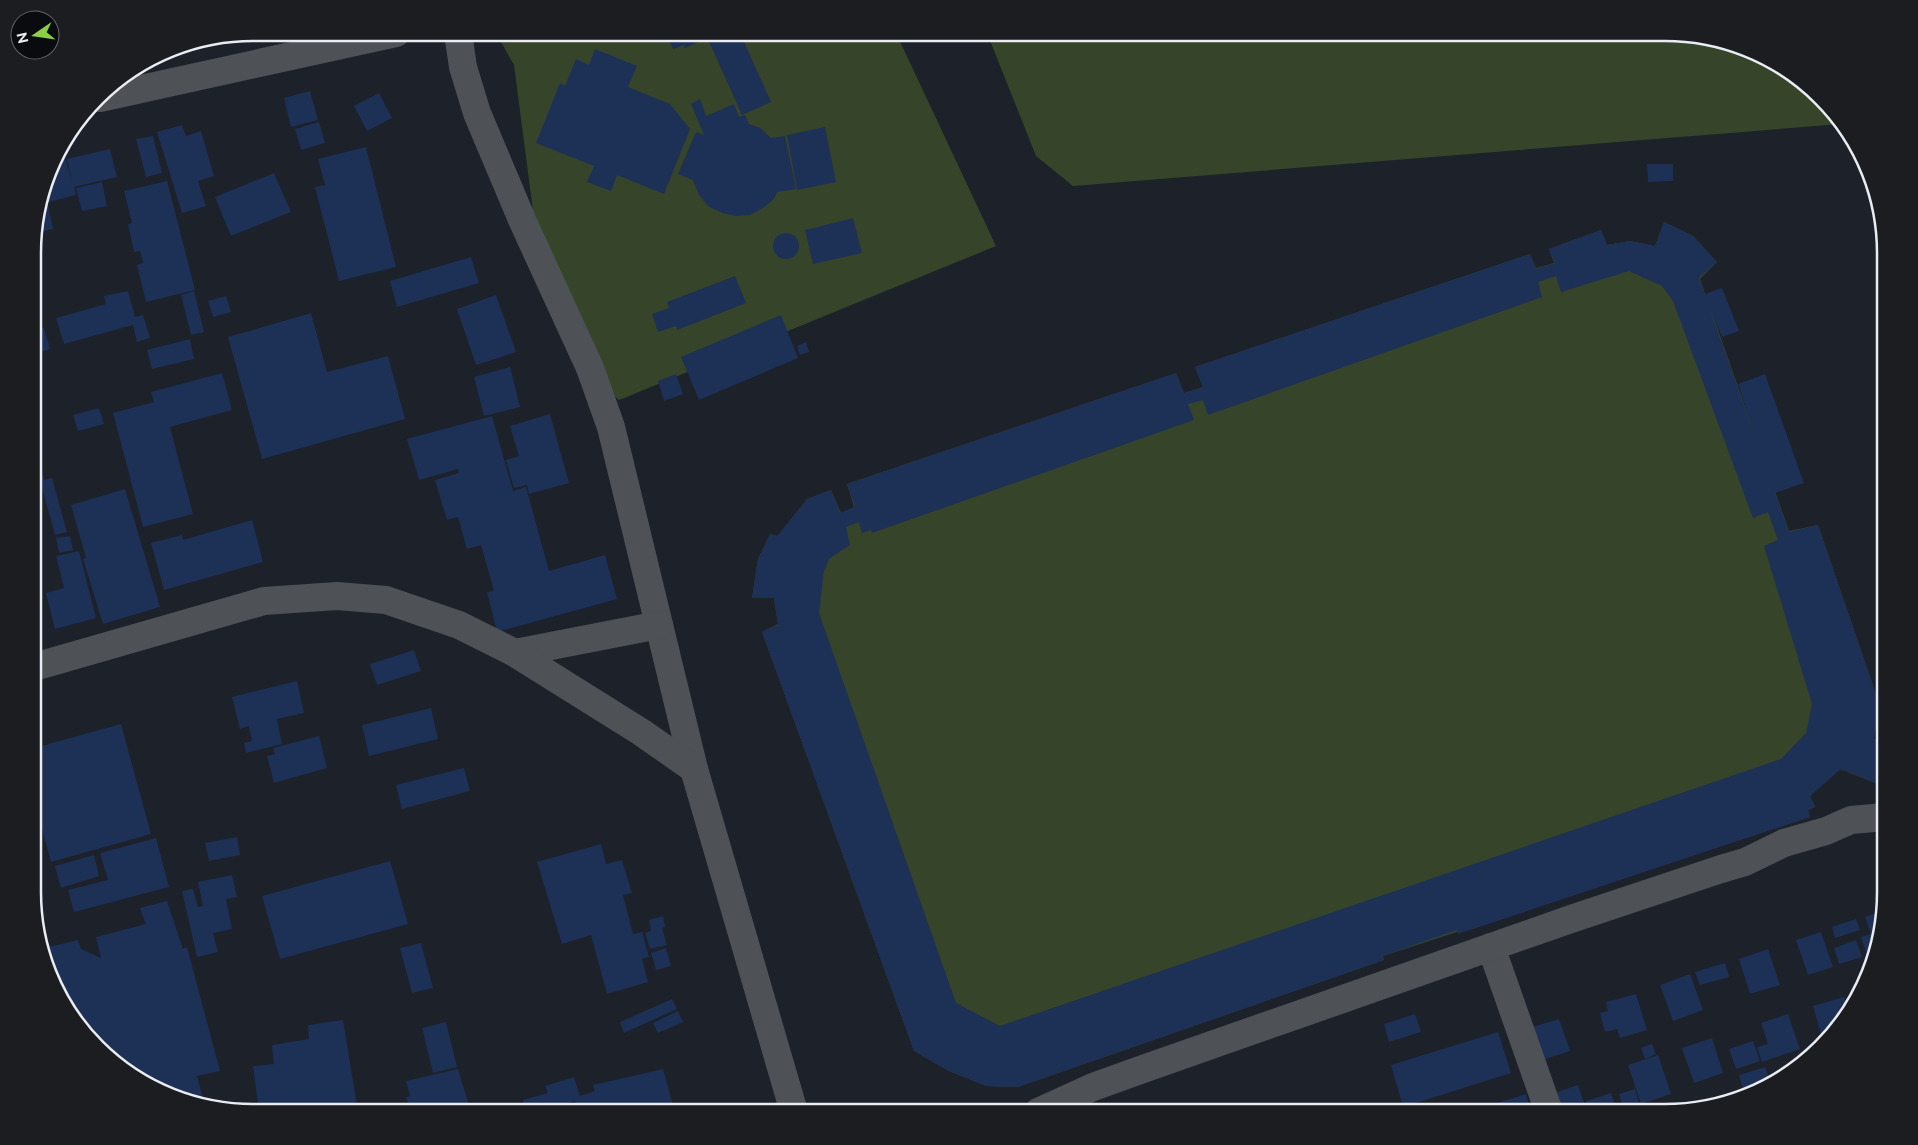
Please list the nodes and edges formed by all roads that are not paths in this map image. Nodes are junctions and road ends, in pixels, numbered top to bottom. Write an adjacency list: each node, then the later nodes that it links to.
1 (356, 41): 3 (street)
2 (459, 41): 4 (street)
3 (113, 95)
4 (659, 626): 5 (street); 7 (street)
5 (515, 653): 6 (street); 7 (street)
6 (41, 665)
7 (694, 769): 10 (street)
8 (1877, 817): 9 (street)
9 (1491, 947): 11 (street); 12 (street)
10 (792, 1104)
11 (1054, 1104)
12 (1546, 1104)

